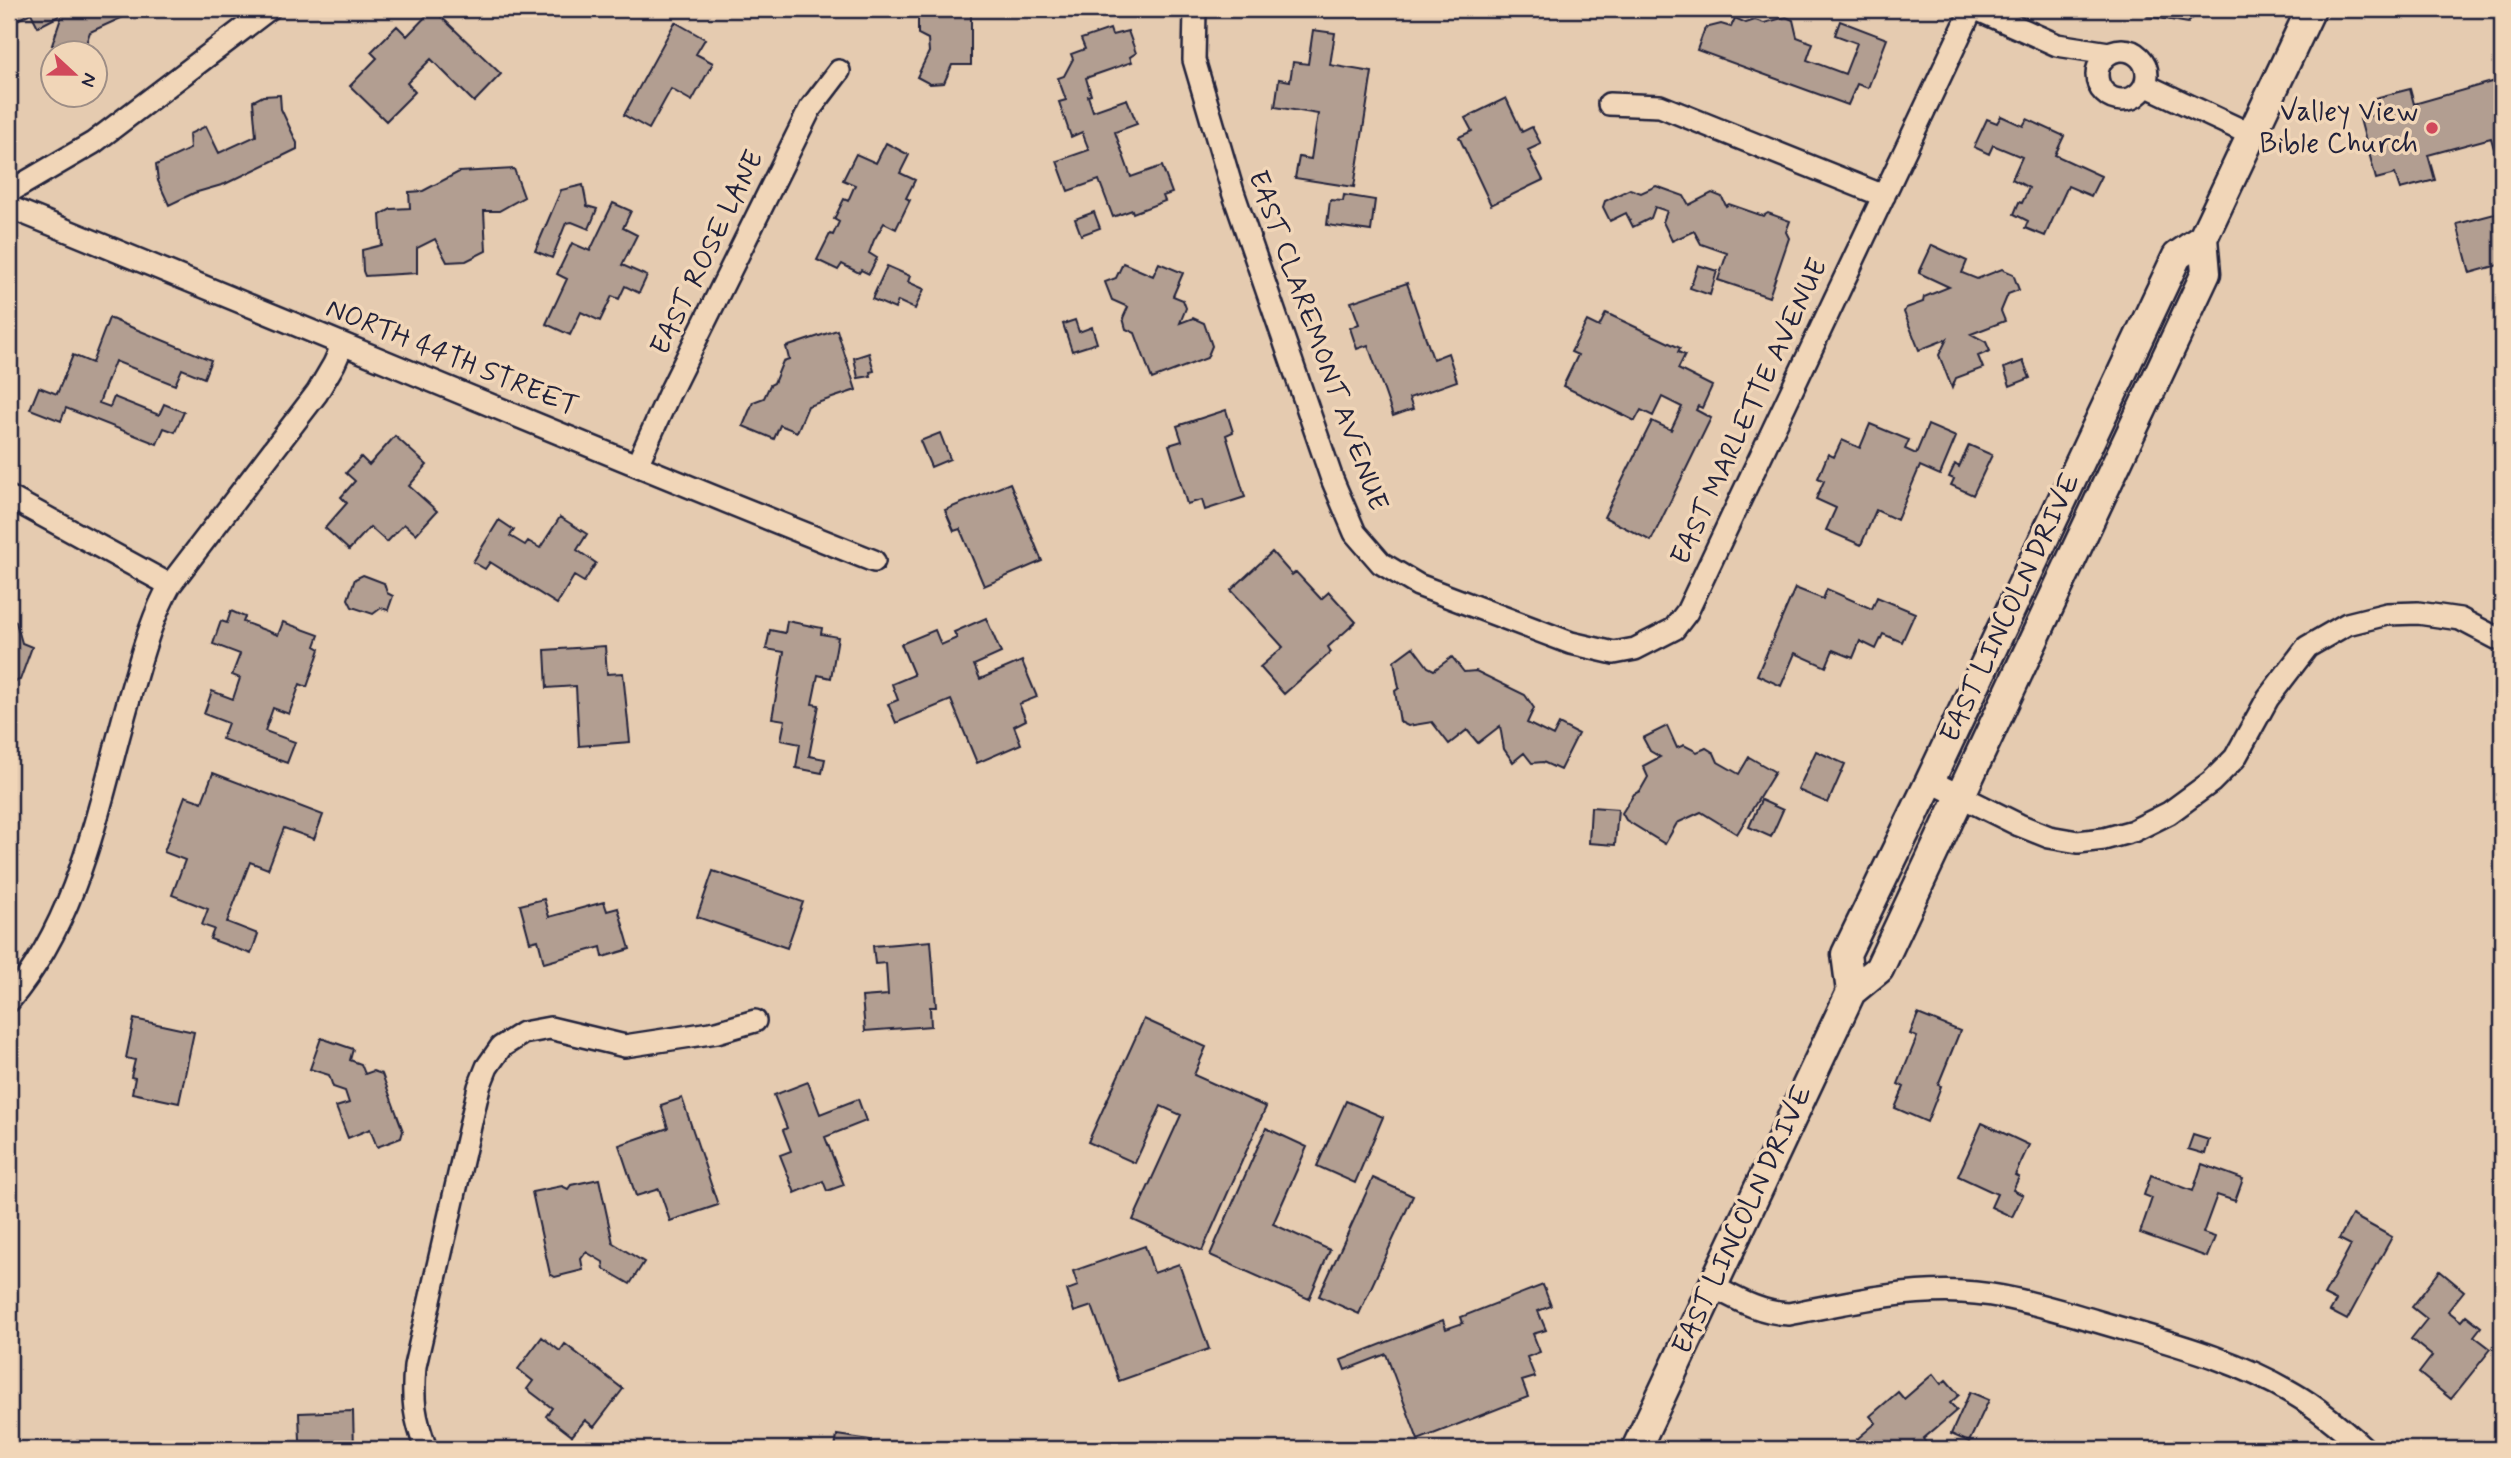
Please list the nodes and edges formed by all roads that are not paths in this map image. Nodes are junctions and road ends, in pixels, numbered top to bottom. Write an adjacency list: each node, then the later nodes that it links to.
1 (269, 9): 12 (street)
2 (1195, 9): 21 (street, EAST CLAREMONT AVENUE)
3 (1974, 9): 5 (street); 13 (street, EAST MARLETTE AVENUE)
4 (2311, 9): 11 (main road, EAST LINCOLN DRIVE)
5 (2057, 45): 6 (street); 8 (street)
6 (2109, 53): 8 (street); 9 (street)
7 (839, 71): 17 (street, EAST ROSE LANE)
8 (2097, 79): 9 (street)
9 (2145, 85): 11 (street)
10 (1609, 104): 13 (street)
11 (2252, 135): 15 (main road, EAST LINCOLN DRIVE)
12 (9, 192)
13 (1884, 196): 21 (street, EAST MARLETTE AVENUE)
14 (9, 207): 16 (street, NORTH 44TH STREET)
15 (2203, 238): 23 (main road, EAST LINCOLN DRIVE); 24 (main road, EAST LINCOLN DRIVE)
16 (343, 344): 17 (street, NORTH 44TH STREET); 20 (street)
17 (637, 465): 19 (street, NORTH 44TH STREET)
18 (9, 496): 20 (street)
19 (874, 561)
20 (170, 585): 26 (street)
21 (1654, 641)
22 (2502, 641): 24 (street)
23 (1930, 781): 24 (street); 25 (main road, EAST LINCOLN DRIVE)
24 (1961, 795): 25 (main road, EAST LINCOLN DRIVE)
25 (1851, 992): 28 (main road, EAST LINCOLN DRIVE)
26 (9, 1001)
27 (755, 1021): 29 (street)
28 (1712, 1286): 30 (main road, EAST LINCOLN DRIVE); 31 (street)
29 (426, 1449)
30 (1636, 1449)
31 (2365, 1449)

